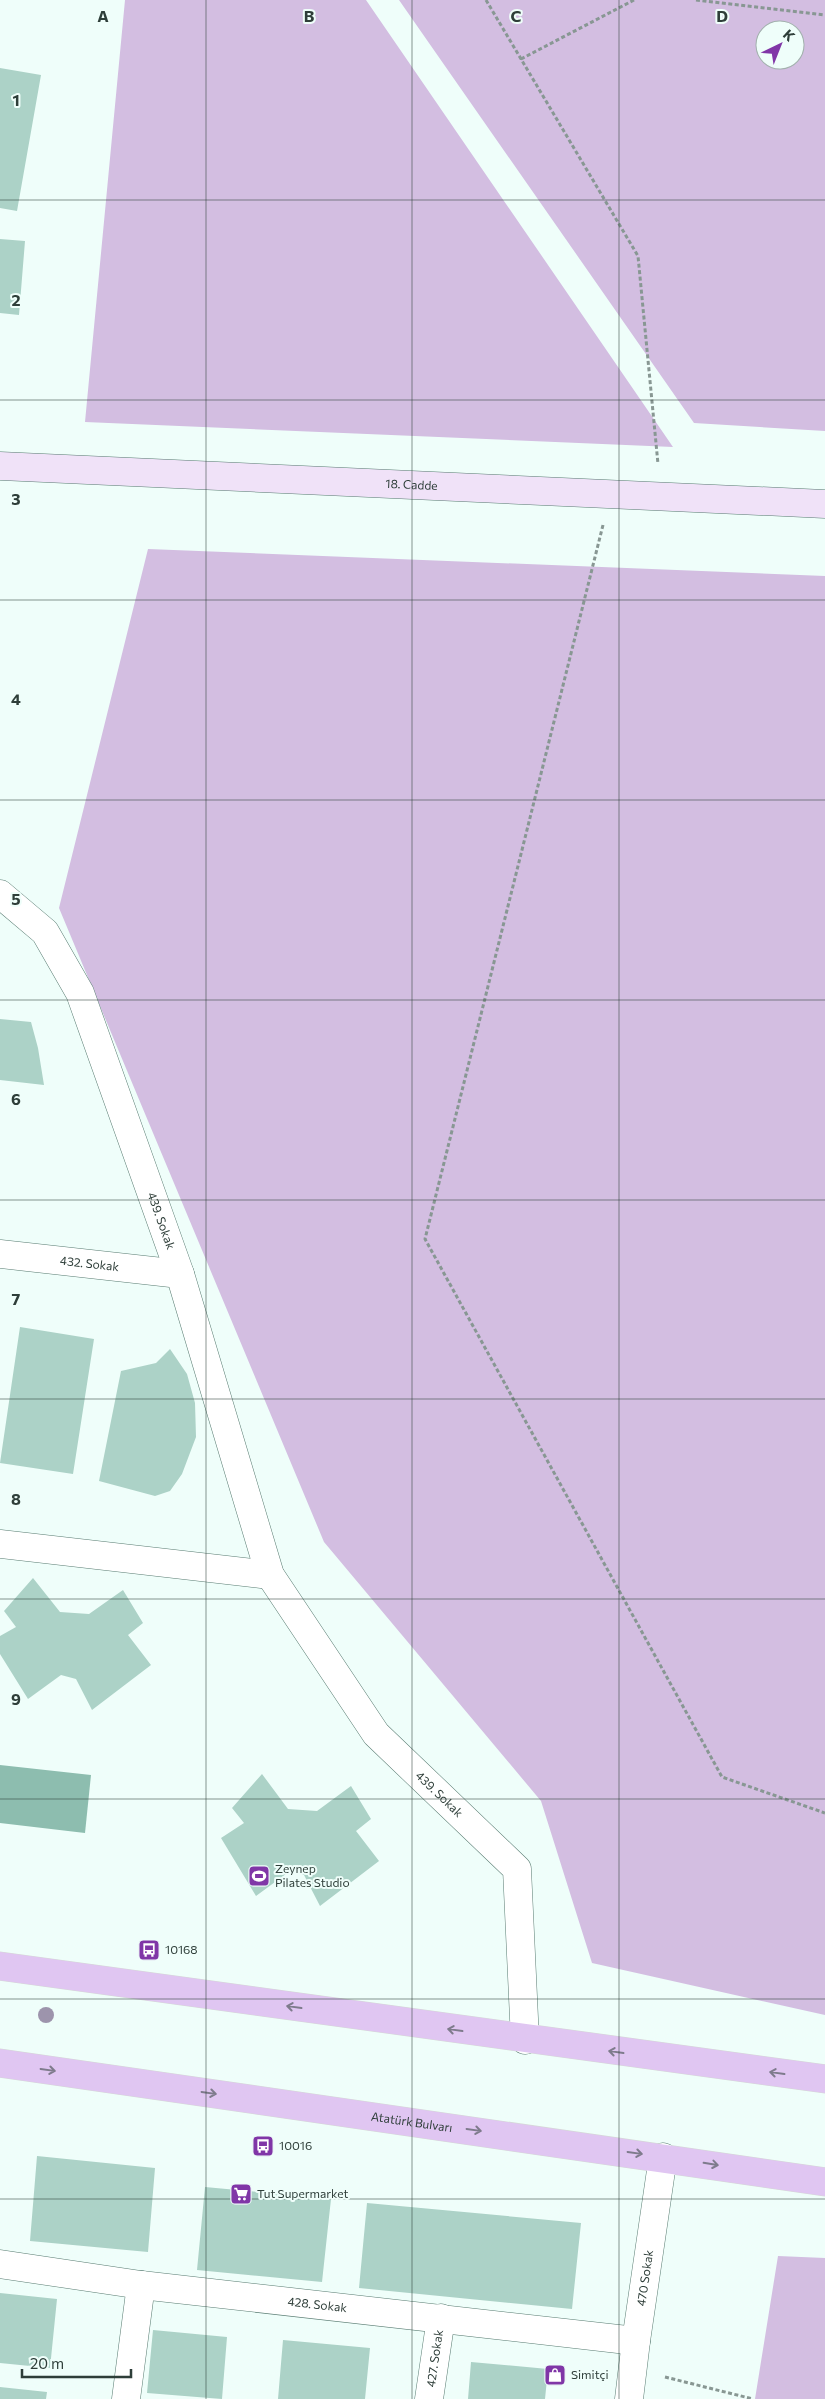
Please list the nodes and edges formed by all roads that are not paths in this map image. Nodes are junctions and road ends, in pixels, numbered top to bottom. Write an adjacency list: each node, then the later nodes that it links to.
1 (0, 466): 2 (street, 18. Cadde)
2 (825, 504)
3 (0, 894): 5 (street, 439. Sokak)
4 (0, 1254): 5 (street, 432. Sokak)
5 (180, 1274): 7 (street, 439. Sokak)
6 (0, 1544): 7 (street)
7 (270, 1575): 9 (street, 439. Sokak)
8 (0, 1966): 9 (main road, one-way to 8)
9 (524, 2040): 11 (main road, one-way to 9)
10 (0, 2064): 12 (main road, Atatürk Bulvarı, one-way to 12)
11 (825, 2080)
12 (662, 2157): 13 (main road, Atatürk Bulvarı, one-way to 13); 17 (street, 470 Sokak)
13 (825, 2182)
14 (0, 2264): 15 (street, 428. Sokak)
15 (142, 2284): 16 (street, 428. Sokak); 18 (street)
16 (441, 2318): 17 (street, 428. Sokak); 19 (street, 427. Sokak)
17 (636, 2341): 20 (street, 470 Sokak)
18 (126, 2399)
19 (429, 2399)
20 (629, 2399)

